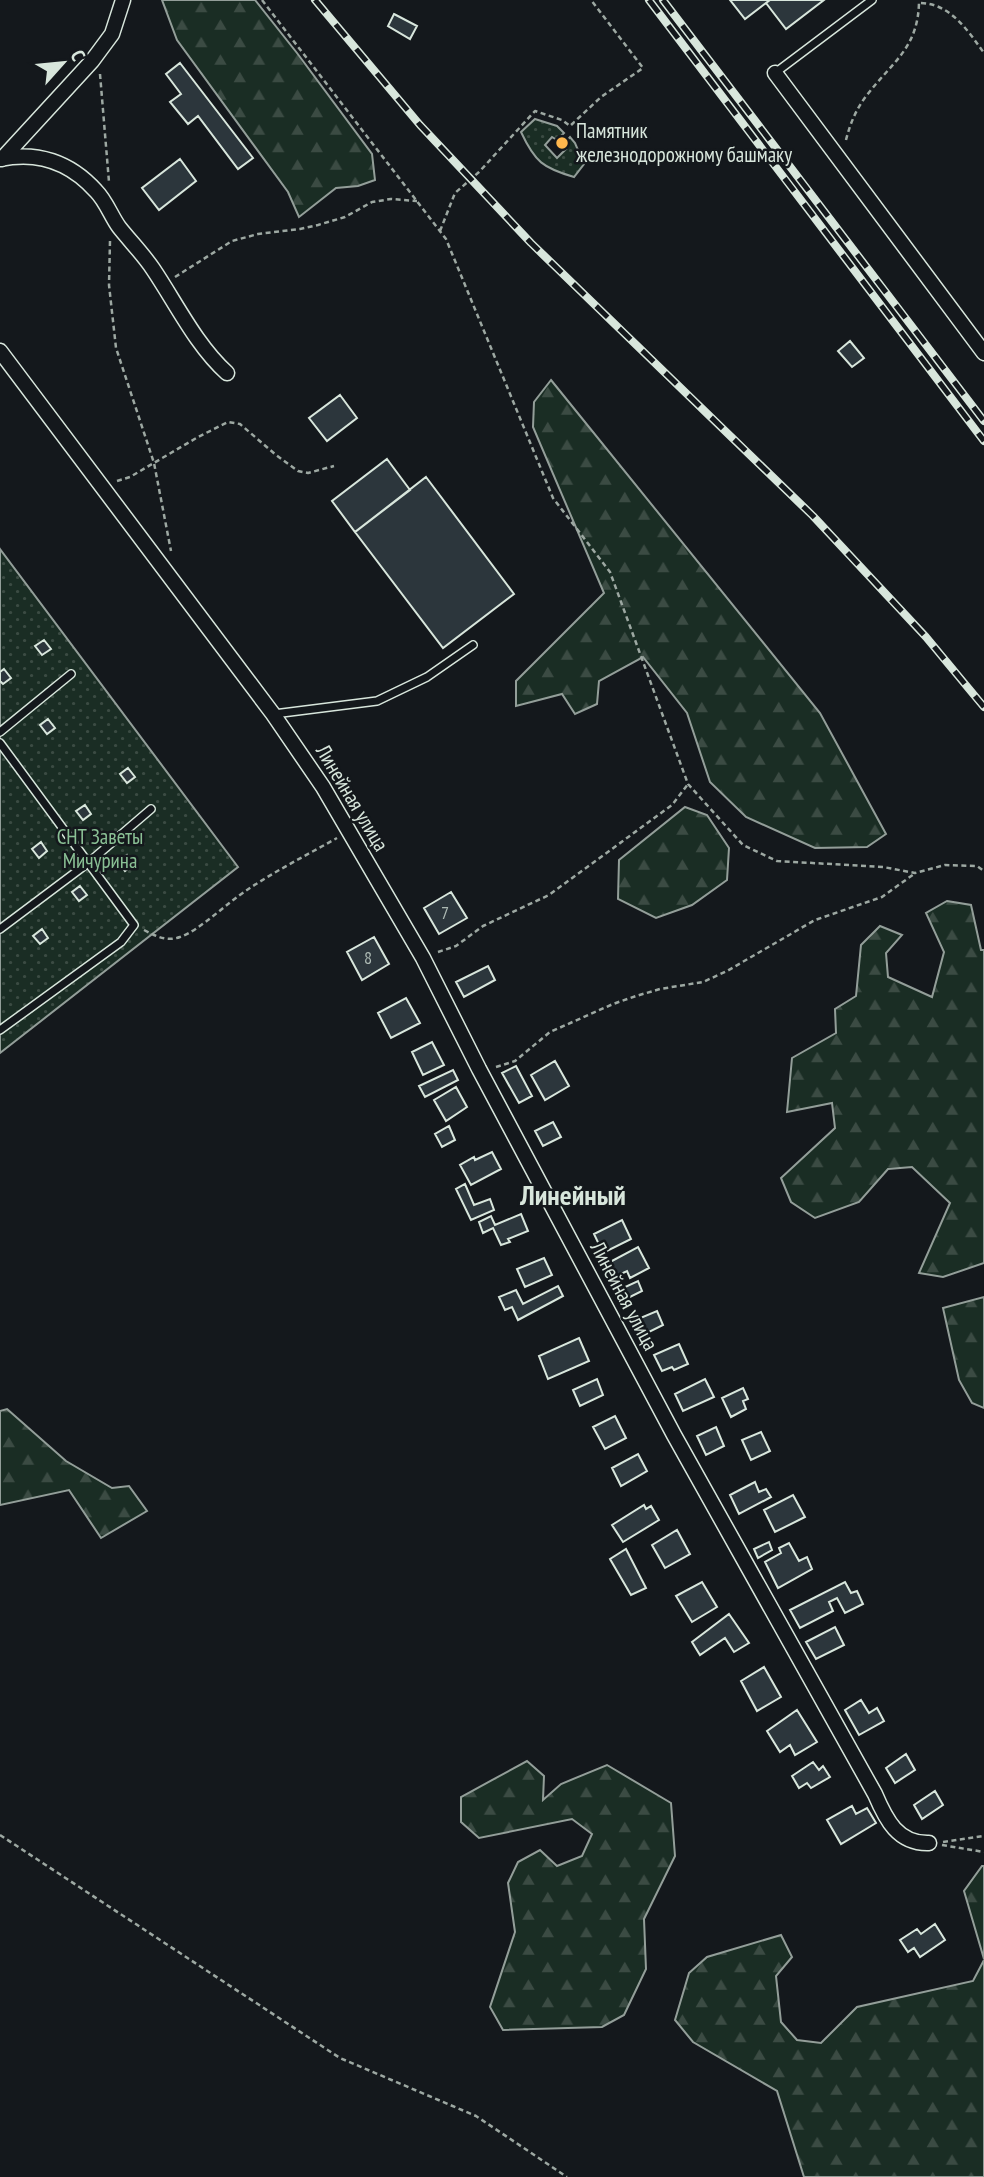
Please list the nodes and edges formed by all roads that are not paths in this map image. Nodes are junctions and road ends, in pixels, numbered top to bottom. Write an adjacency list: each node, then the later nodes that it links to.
1 (123, 0): 4 (street)
2 (872, 0): 3 (lane)
3 (775, 73): 6 (street)
4 (1, 159): 7 (street)
5 (0, 351): 10 (street, Линейная улица)
6 (984, 353)
7 (227, 373)
8 (473, 645): 10 (lane)
9 (71, 674): 11 (lane)
10 (273, 714): 17 (street, Линейная улица)
11 (0, 732)
12 (0, 743): 14 (lane)
13 (151, 809): 14 (lane)
14 (88, 863): 15 (lane); 16 (lane)
15 (0, 929)
16 (0, 1030)
17 (929, 1843)

